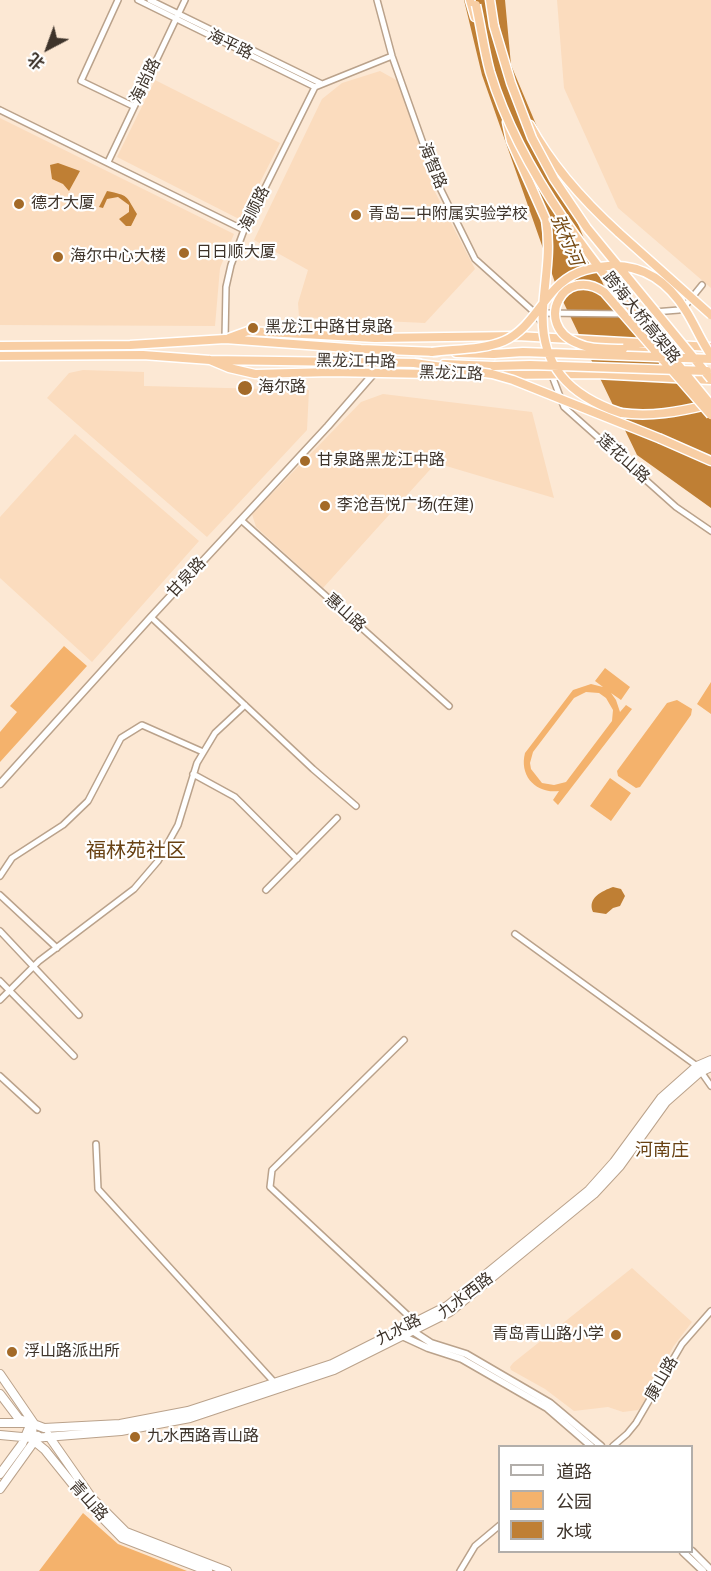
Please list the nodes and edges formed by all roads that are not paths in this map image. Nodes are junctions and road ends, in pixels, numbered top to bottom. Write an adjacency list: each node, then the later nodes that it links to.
1 (118, 0): 17 (street)
2 (138, 0): 10 (street, 海平路)
3 (150, 0): 10 (street, 海平路)
4 (185, 0): 10 (street, 海尚路)
5 (377, 0): 12 (street, 海智路)
6 (470, 0): 13 (highway, bridge)
7 (476, 0): 13 (highway, 跨海大桥高架路, bridge)
8 (490, 0): 11 (highway, 跨海大桥高架路)
9 (496, 0): 11 (highway)
10 (177, 16): 14 (street, 海平路); 15 (street, 海平路); 17 (street, 海尚路)
11 (495, 26): 16 (highway, 跨海大桥高架路, bridge)
12 (392, 56): 14 (street); 23 (street, 海智路)
13 (490, 71): 19 (highway, 跨海大桥高架路, bridge)
14 (322, 84): 15 (street)
15 (315, 87): 21 (street, 海顺路)
16 (519, 105): 24 (highway, bridge); 37 (highway, 跨海大桥高架路, bridge)
17 (133, 106): 20 (street, 海尚路)
18 (0, 110): 20 (street)
19 (505, 113): 38 (highway, 跨海大桥高架路, bridge); 38 (highway, bridge)
20 (108, 162): 21 (street)
21 (244, 230): 26 (street, 海顺路)
22 (702, 285): 23 (street, bridge)
23 (534, 312): 25 (street, 海智路)
24 (711, 315)
25 (549, 338): 26 (highway, 黑龙江中路); 28 (highway, 黑龙江中路, bridge); 36 (street, 莲花山路)
26 (225, 339): 27 (highway, 黑龙江中路); 29 (highway, 黑龙江中路)
27 (0, 346)
28 (711, 347)
29 (432, 352): 31 (highway, 黑龙江中路, bridge); 31 (highway, bridge)
30 (0, 356): 32 (highway, 黑龙江中路)
31 (708, 357): 39 (highway, bridge)
32 (210, 360): 33 (highway, 黑龙江中路); 34 (highway, 黑龙江路)
33 (414, 363): 35 (highway, 黑龙江中路, bridge); 40 (highway, bridge)
34 (375, 372): 36 (highway, 黑龙江路); 41 (street, 甘泉路)
35 (711, 372)
36 (551, 373): 37 (highway, bridge); 42 (street, 莲花山路)
37 (711, 380)
38 (711, 404)
39 (711, 415)
40 (711, 461)
41 (242, 520): 43 (street, 甘泉路); 45 (street, 惠山路)
42 (711, 531)
43 (152, 617): 44 (street); 48 (street, 甘泉路)
44 (245, 705): 46 (street); 49 (street)
45 (449, 706)
46 (203, 752): 47 (street); 52 (street)
47 (193, 774): 51 (street); 57 (street)
48 (0, 784)
49 (356, 807)
50 (337, 818): 51 (street)
51 (297, 859): 53 (street)
52 (0, 876)
53 (266, 890)
54 (0, 895): 57 (street)
55 (0, 931): 58 (street)
56 (514, 934): 67 (street)
57 (57, 948): 58 (street)
58 (34, 967): 60 (street); 62 (street)
59 (0, 981): 60 (street)
60 (9, 991): 61 (street); 64 (street)
61 (0, 1000)
62 (79, 1015)
63 (404, 1040): 73 (street)
64 (74, 1056)
65 (711, 1060): 67 (main road)
66 (711, 1067): 67 (main road, 九水西路)
67 (698, 1070): 69 (street); 73 (main road, 九水西路)
68 (0, 1076): 70 (street)
69 (711, 1086)
70 (38, 1110)
71 (96, 1144): 75 (street)
72 (711, 1311): 86 (street, 康山路)
73 (407, 1329): 75 (main road, 九水路); 81 (main road, 九水西路); 84 (street); 85 (street)
74 (0, 1374): 78 (main road)
75 (274, 1382): 79 (main road, 九水路)
76 (0, 1394): 78 (main road)
77 (0, 1423): 78 (main road, 九水路)
78 (33, 1424): 79 (main road, 九水路); 82 (main road); 83 (main road)
79 (44, 1428): 81 (main road, 青山路); 83 (main road)
80 (0, 1435): 82 (main road)
81 (49, 1436): 83 (main road); 94 (main road, 青山路)
82 (24, 1437): 83 (main road); 87 (main road)
83 (35, 1439): 88 (main road); 93 (main road, 青山路)
84 (590, 1445)
85 (600, 1445)
86 (614, 1445)
87 (0, 1474)
88 (0, 1489)
89 (498, 1527): 95 (street)
90 (693, 1552): 92 (street)
91 (685, 1553): 96 (street)
92 (711, 1570)
93 (208, 1571)
94 (227, 1571)
95 (460, 1571)
96 (703, 1571)

